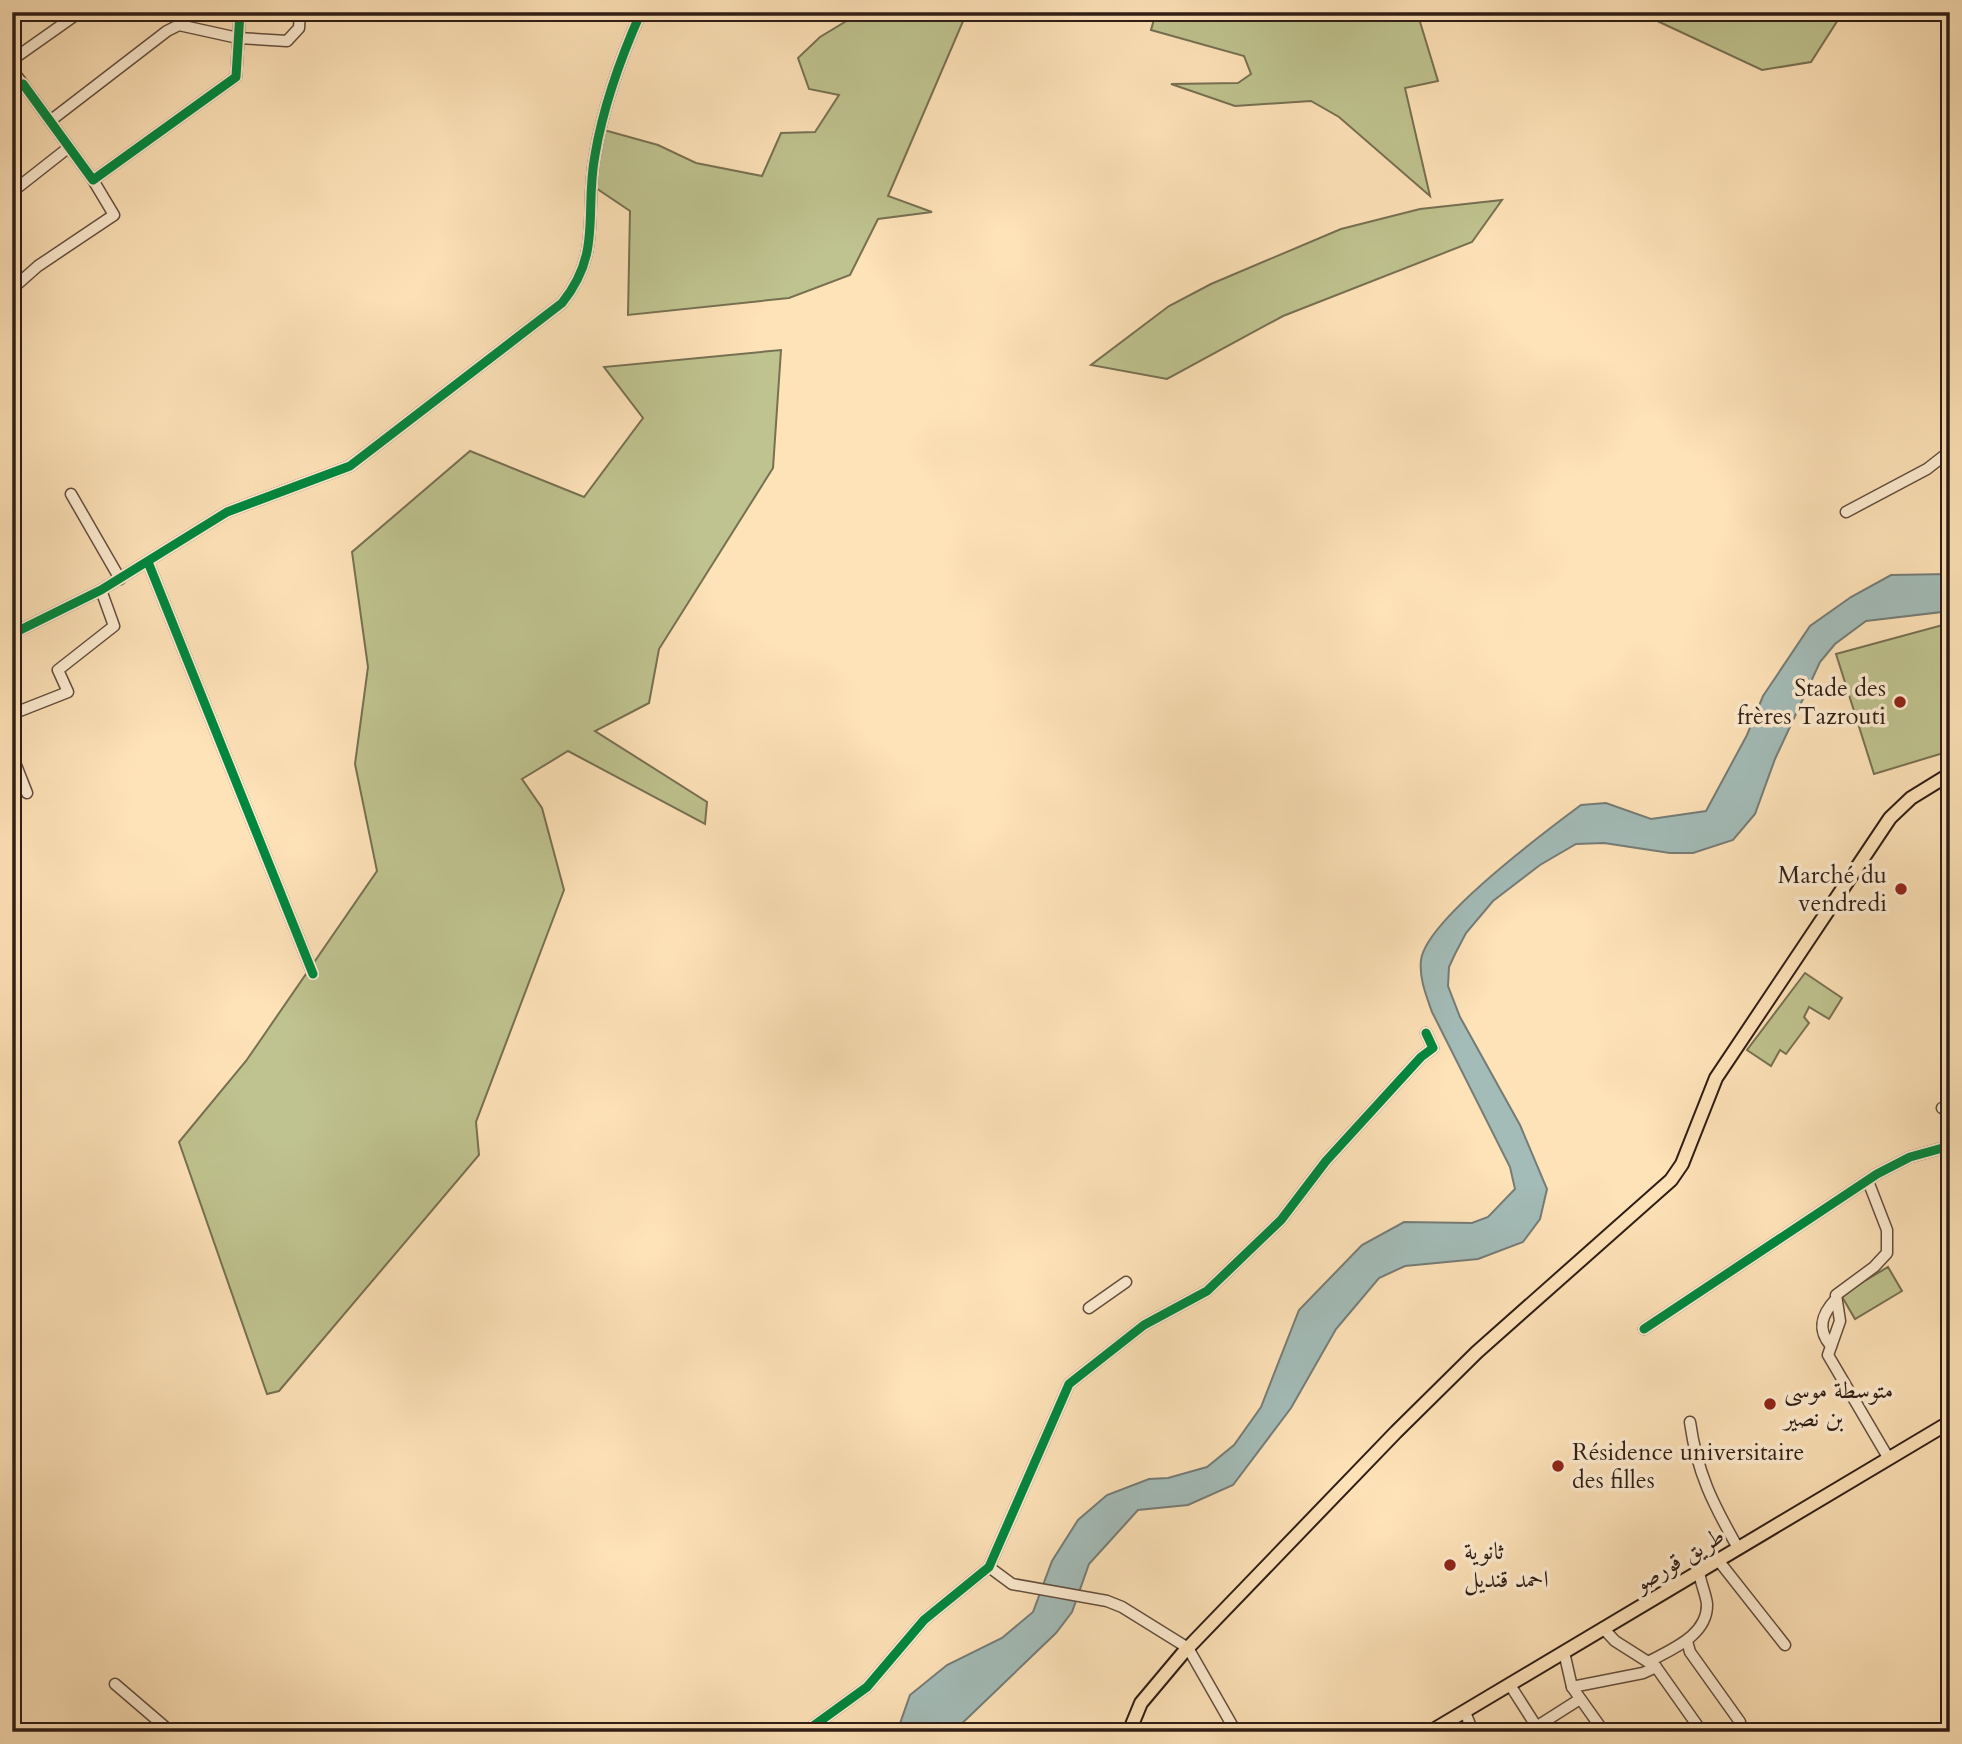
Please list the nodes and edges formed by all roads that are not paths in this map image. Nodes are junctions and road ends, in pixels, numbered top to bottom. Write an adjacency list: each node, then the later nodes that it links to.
1 (80, 12): 8 (street)
2 (184, 12): 6 (street)
3 (240, 12): 7 (street)
4 (300, 12): 7 (street)
5 (642, 12): 20 (street)
6 (179, 25): 7 (street); 12 (street)
7 (238, 38): 14 (street)
8 (12, 60)
9 (12, 70): 10 (street)
10 (23, 84): 11 (street); 12 (street)
11 (12, 93)
12 (50, 121): 13 (street)
13 (68, 148): 14 (street); 15 (street)
14 (93, 180): 16 (street)
15 (12, 192)
16 (12, 289)
17 (1950, 450): 19 (street)
18 (71, 494): 21 (street)
19 (1846, 512)
20 (148, 562): 21 (street); 28 (street)
21 (120, 579): 22 (street)
22 (101, 590): 23 (street); 24 (street)
23 (12, 634)
24 (12, 714)
25 (12, 755): 27 (street)
26 (1950, 774): 47 (main road)
27 (27, 793)
28 (313, 974)
29 (1426, 1032): 42 (street)
30 (1950, 1146): 31 (street)
31 (1868, 1181): 33 (street); 35 (street)
32 (1126, 1282): 34 (street)
33 (1836, 1299): 36 (street); 36 (street)
34 (1088, 1308)
35 (1644, 1329)
36 (1831, 1346): 39 (street)
37 (1690, 1422): 40 (street)
38 (1950, 1422): 39 (main road, طريق قورصو)
39 (1889, 1459): 40 (main road, طريق قورصو)
40 (1738, 1548): 41 (main road, طريق قورصو)
41 (1718, 1560): 43 (main road, طريق قورصو); 46 (street)
42 (989, 1567): 47 (street); 58 (street)
43 (1699, 1571): 44 (main road, طريق قورصو); 45 (street)
44 (1603, 1628): 48 (main road, طريق قورصو); 49 (street)
45 (1687, 1641): 49 (street); 55 (street)
46 (1786, 1645)
47 (1188, 1647): 59 (main road); 60 (street)
48 (1564, 1651): 51 (main road, طريق قورصو); 52 (street)
49 (1653, 1664): 52 (street); 64 (street)
50 (115, 1684): 57 (street)
51 (1510, 1685): 54 (main road, طريق قورصو); 56 (street)
52 (1572, 1687): 53 (street)
53 (1580, 1699): 56 (street); 63 (street)
54 (1465, 1712): 61 (main road, طريق قورصو); 62 (street)
55 (1740, 1721)
56 (1538, 1729)
57 (171, 1732)
58 (805, 1732)
59 (1129, 1732)
60 (1237, 1732)
61 (1430, 1732)
62 (1473, 1732)
63 (1604, 1732)
64 (1702, 1732)

